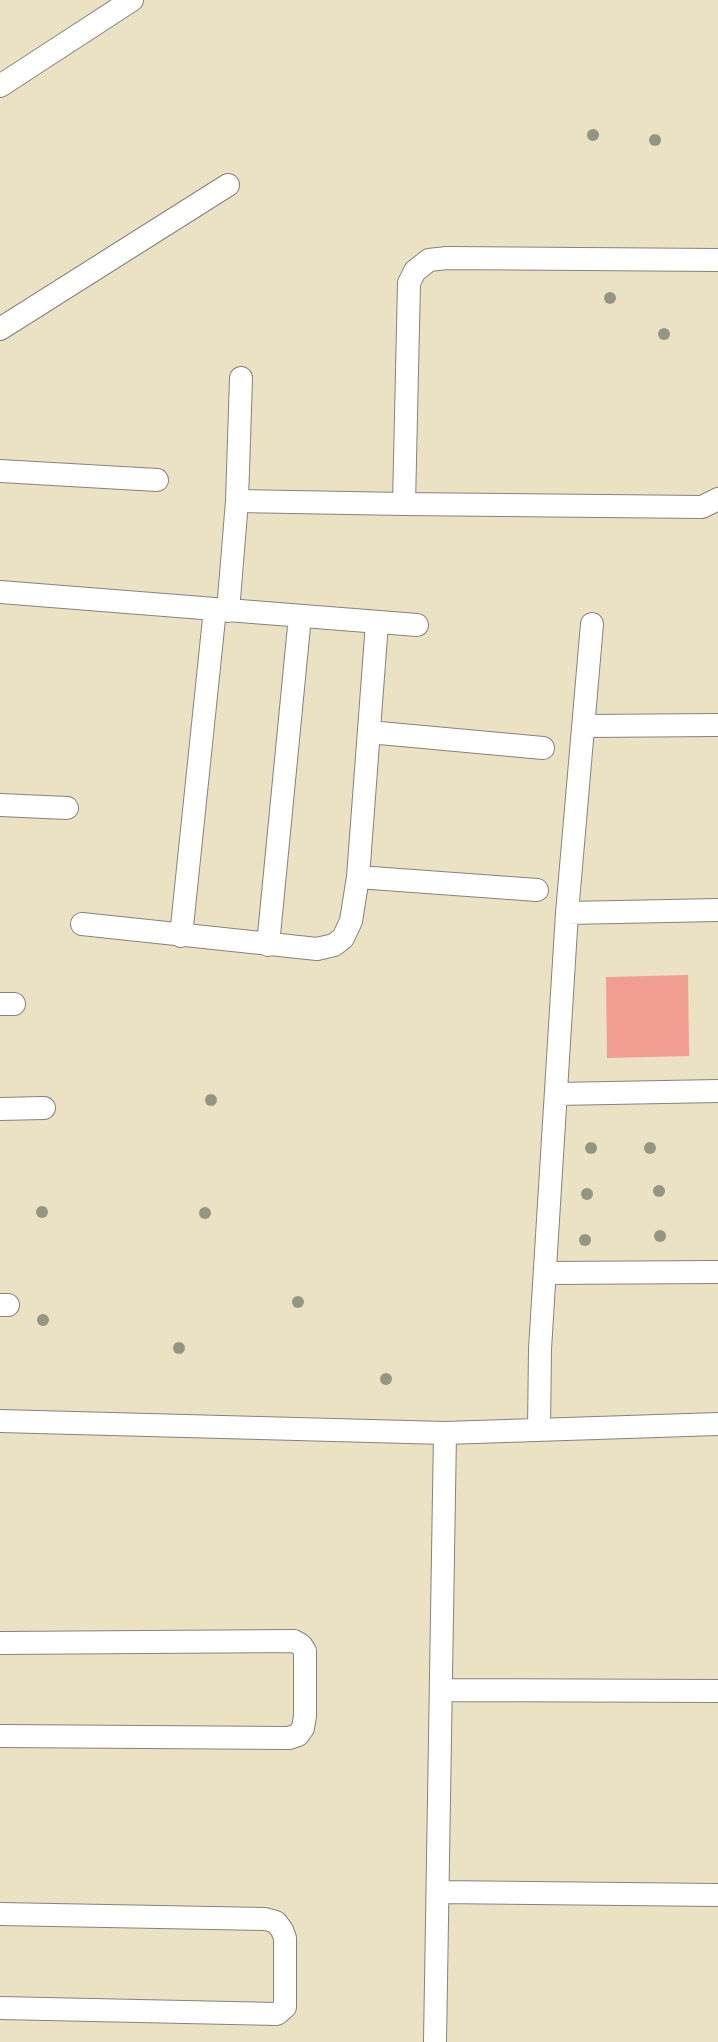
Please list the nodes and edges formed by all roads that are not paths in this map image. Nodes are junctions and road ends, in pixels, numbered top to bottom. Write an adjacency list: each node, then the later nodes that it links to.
1 (132, 0): 2 (street)
2 (0, 86)
3 (228, 185): 5 (street)
4 (718, 260): 11 (street)
5 (0, 330)
6 (241, 378): 10 (street)
7 (0, 471): 8 (street)
8 (157, 480)
9 (718, 499): 11 (street)
10 (237, 500): 11 (street); 13 (street)
11 (404, 504)
12 (0, 592): 13 (street)
13 (222, 610): 14 (street); 29 (street)
14 (300, 616): 15 (street); 30 (street)
15 (377, 622): 17 (street); 20 (street)
16 (592, 624): 19 (street)
17 (417, 625)
18 (718, 725): 19 (street)
19 (584, 726): 27 (street)
20 (369, 732): 21 (street); 24 (street)
21 (543, 748)
22 (0, 805): 23 (street)
23 (67, 808)
24 (358, 877): 25 (street); 30 (street)
25 (537, 890)
26 (718, 910): 27 (street)
27 (567, 913): 32 (street)
28 (82, 924): 29 (street)
29 (181, 936): 30 (street)
30 (268, 945)
31 (718, 1091): 32 (street)
32 (556, 1094): 36 (street)
33 (44, 1108): 34 (street)
34 (0, 1109)
35 (718, 1272): 36 (street)
36 (546, 1273): 39 (street)
37 (0, 1422): 40 (street)
38 (718, 1424): 39 (street)
39 (539, 1430): 40 (street)
40 (446, 1434): 42 (street)
41 (0, 1643): 44 (street)
42 (442, 1690): 43 (street); 45 (street)
43 (718, 1690)
44 (0, 1736)
45 (439, 1892): 46 (street); 49 (street)
46 (718, 1895)
47 (0, 1914): 48 (street)
48 (0, 2008)
49 (436, 2042)

